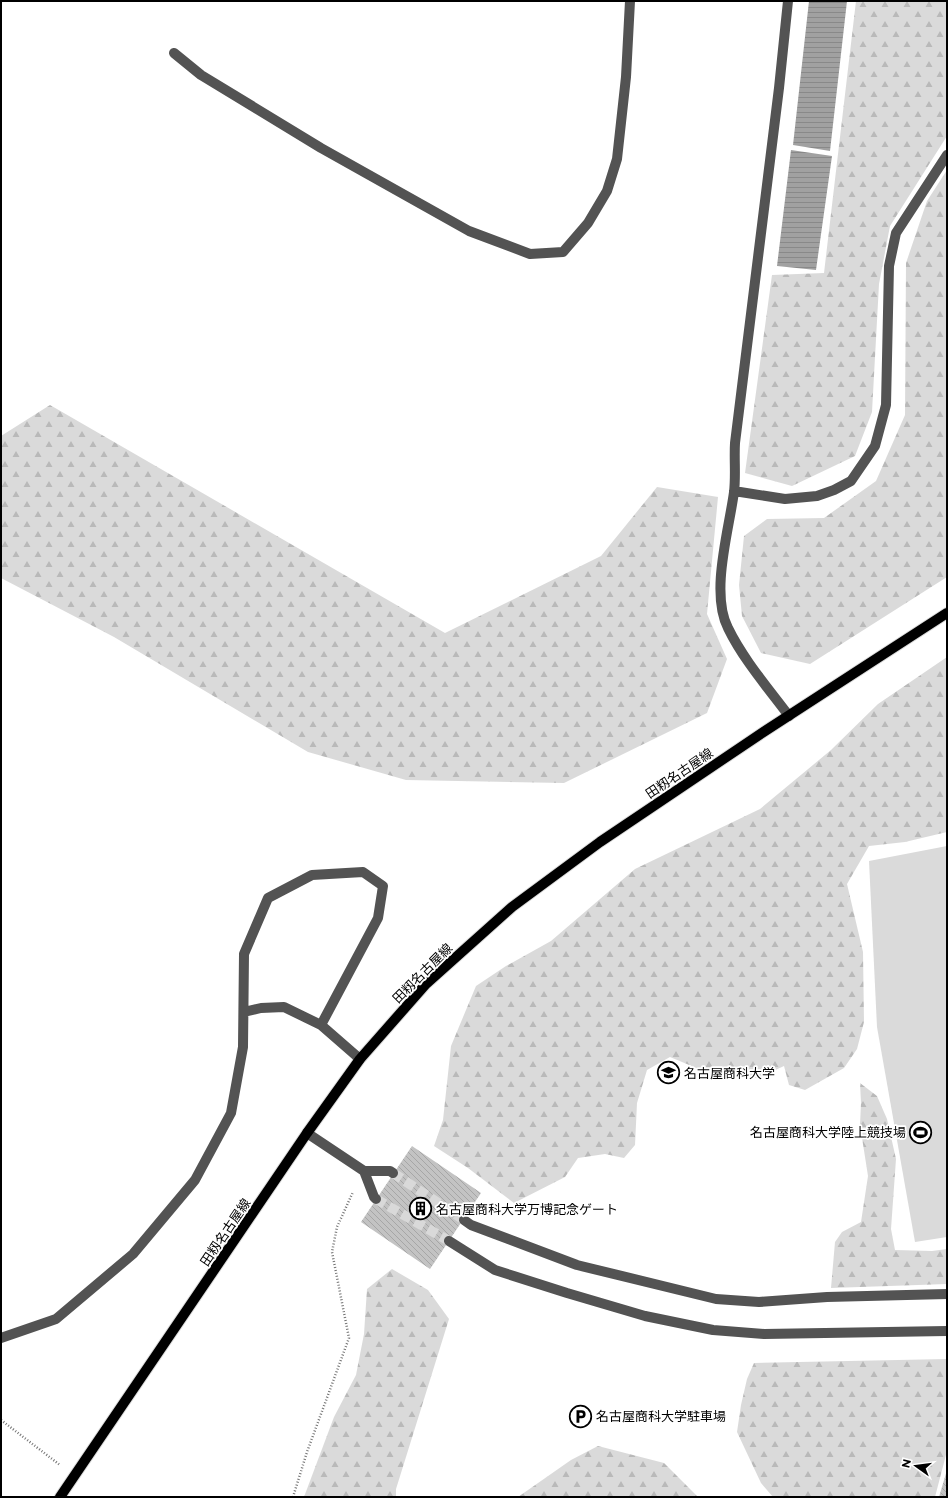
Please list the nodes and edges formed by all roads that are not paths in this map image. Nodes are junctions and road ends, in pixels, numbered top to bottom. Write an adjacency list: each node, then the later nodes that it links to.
1 (630, 1): 3 (street)
2 (788, 1): 5 (street)
3 (174, 53)
4 (947, 155): 5 (street)
5 (734, 491): 7 (street)
6 (947, 613): 7 (main road, 田籾名古屋線)
7 (789, 716): 10 (main road, 田籾名古屋線)
8 (244, 1012): 9 (street); 9 (street); 19 (street)
9 (321, 1025): 10 (street)
10 (360, 1059): 11 (main road, 田籾名古屋線)
11 (307, 1133): 12 (street); 20 (main road, 田籾名古屋線)
12 (364, 1171): 13 (street); 14 (street)
13 (393, 1173)
14 (376, 1198)
15 (464, 1220): 17 (street)
16 (449, 1242): 18 (street)
17 (947, 1294)
18 (947, 1331)
19 (1, 1338)
20 (60, 1497)

